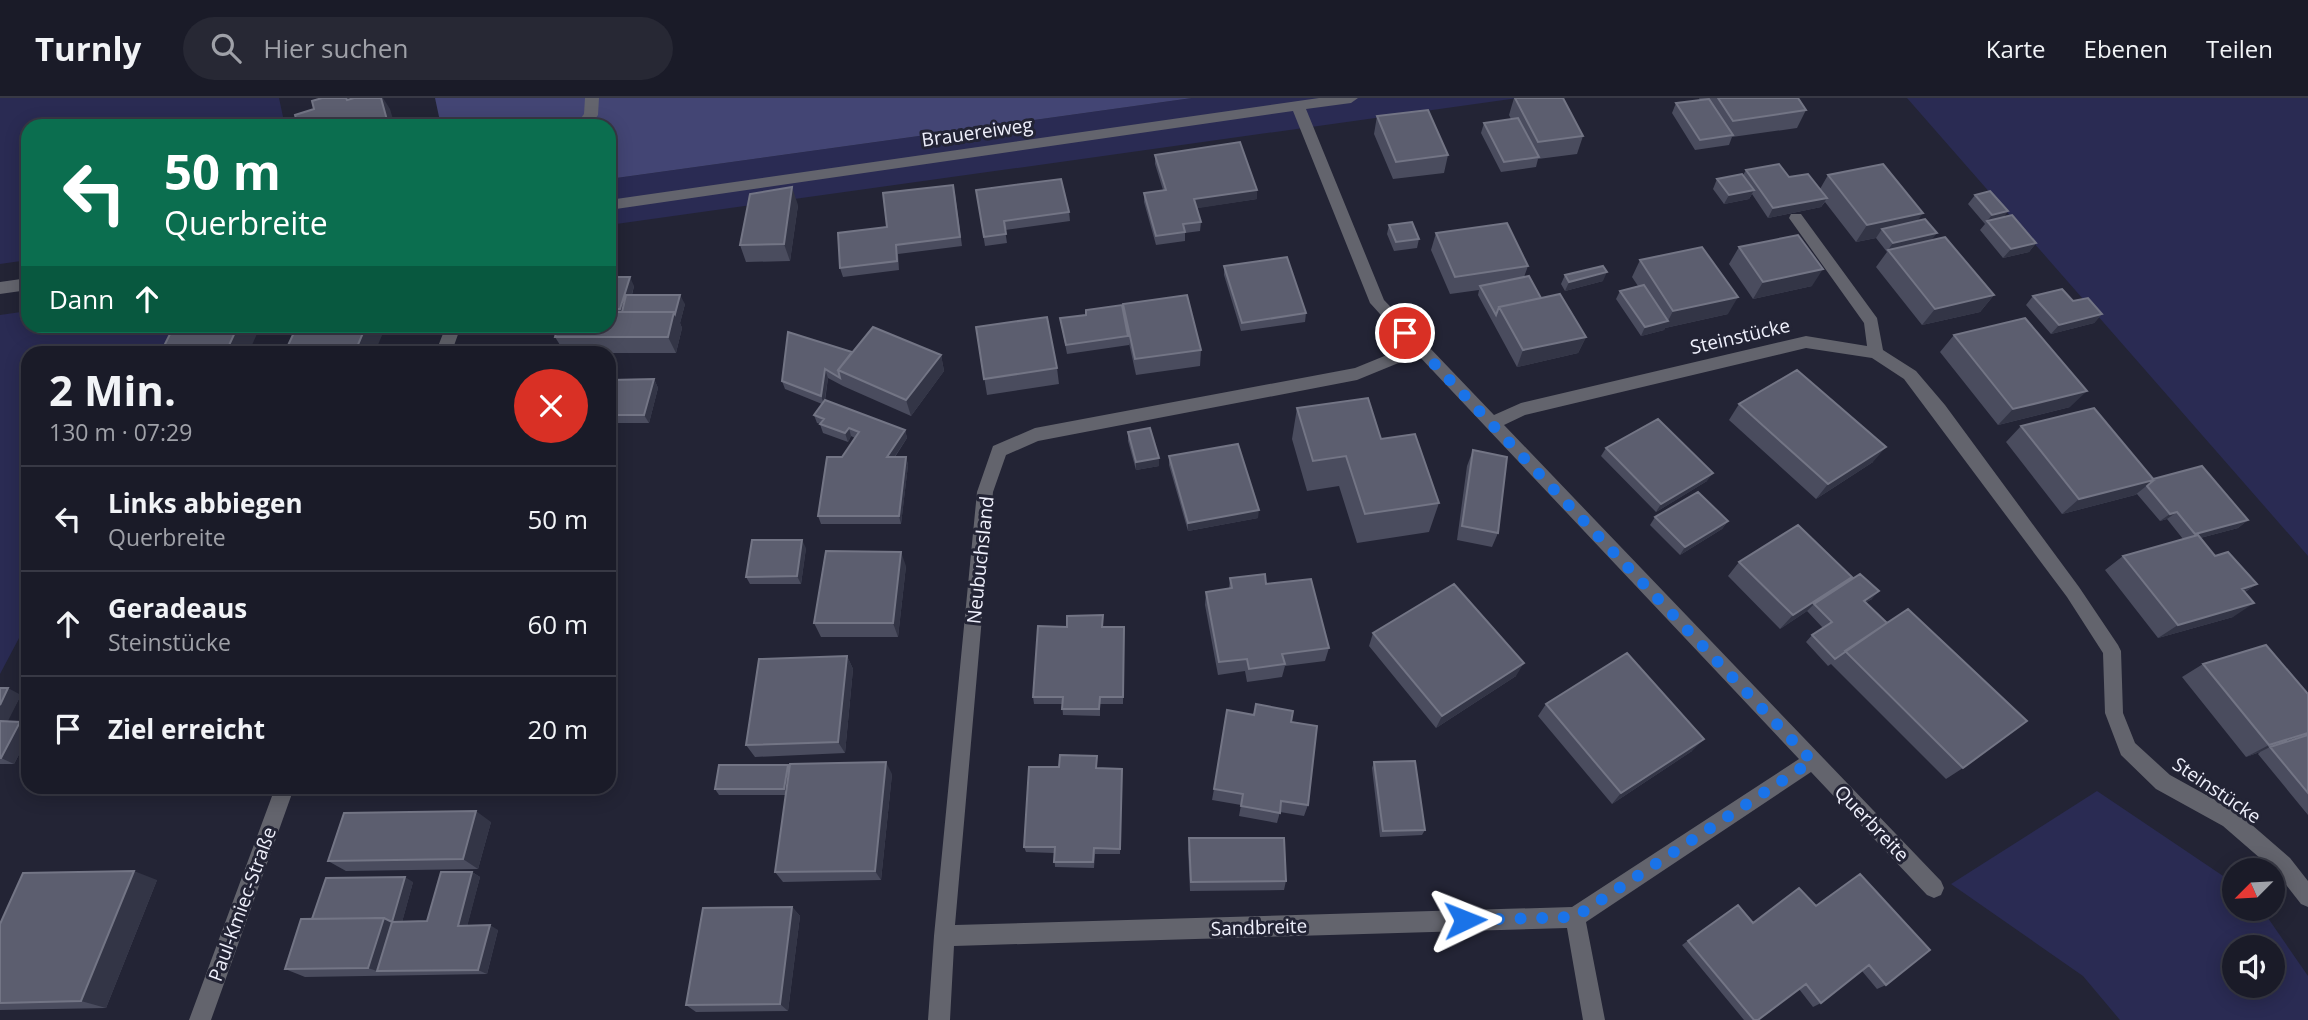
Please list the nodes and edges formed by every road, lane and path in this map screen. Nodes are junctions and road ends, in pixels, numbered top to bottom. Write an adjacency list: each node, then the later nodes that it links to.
1 (592, 98): 4 (street)
2 (1351, 98): 3 (street, Brauereiweg)
3 (1298, 106): 5 (street, Brauereiweg); 9 (street)
4 (587, 119)
5 (616, 204)
6 (1796, 218): 10 (street)
7 (21, 285): 8 (street)
8 (0, 288)
9 (1419, 348): 11 (street); 17 (street, Neubuchsland)
10 (1876, 353): 11 (street, Steinstücke); 15 (street, Steinstücke)
11 (1491, 424): 12 (street, Querbreite)
12 (1812, 761): 14 (street, Querbreite); 16 (street)
13 (282, 794): 18 (street, Paul-Kmiec-Straße)
14 (1934, 888)
15 (2308, 897)
16 (1575, 917): 17 (street, Sandbreite); 20 (street)
17 (944, 936): 19 (street, Neubuchsland)
18 (200, 1020)
19 (939, 1020)
20 (1594, 1020)

